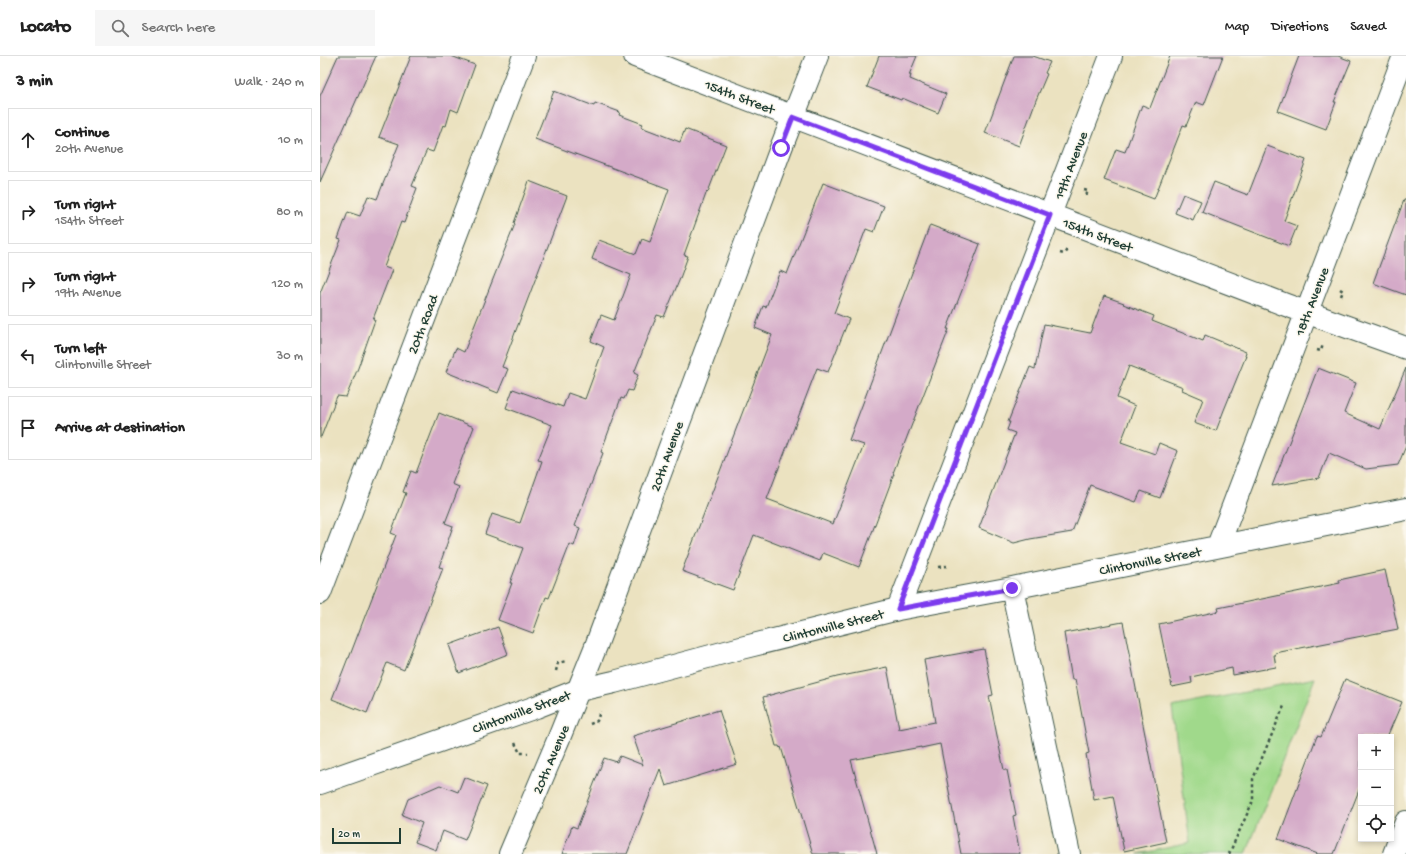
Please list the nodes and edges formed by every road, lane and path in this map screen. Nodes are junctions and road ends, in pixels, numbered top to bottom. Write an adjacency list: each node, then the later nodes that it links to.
1 (524, 56): 21 (street, 20th Road)
2 (635, 56): 6 (street, 154th Street)
3 (817, 56): 6 (street, 20th Avenue)
4 (1111, 56): 9 (street, 19th Avenue)
5 (1404, 56): 14 (street, 18th Avenue)
6 (793, 117): 9 (street, 154th Street); 25 (street, 20th Avenue)
7 (1088, 191): 8 (path)
8 (1085, 198)
9 (1050, 215): 14 (street, 154th Street); 22 (street, 19th Avenue)
10 (1068, 248): 11 (path)
11 (1057, 252)
12 (1343, 291): 13 (path)
13 (1341, 296)
14 (1306, 313): 15 (street, 154th Street); 17 (street, 18th Avenue)
15 (1406, 348)
16 (1406, 509): 17 (street, Clintonville Street)
17 (1218, 546): 20 (street, Clintonville Street)
18 (947, 566): 19 (path)
19 (938, 567)
20 (1012, 588): 22 (street, Clintonville Street); 34 (street)
21 (320, 593)
22 (898, 609): 25 (street, Clintonville Street)
23 (566, 661): 24 (path)
24 (556, 671)
25 (579, 690): 31 (street, Clintonville Street); 33 (street, 20th Avenue)
26 (1284, 706): 35 (path)
27 (600, 711): 28 (path)
28 (588, 725)
29 (515, 743): 30 (path)
30 (528, 753)
31 (320, 783)
32 (1406, 822): 36 (street)
33 (510, 854)
34 (1069, 854)
35 (1229, 854)
36 (1394, 854)

